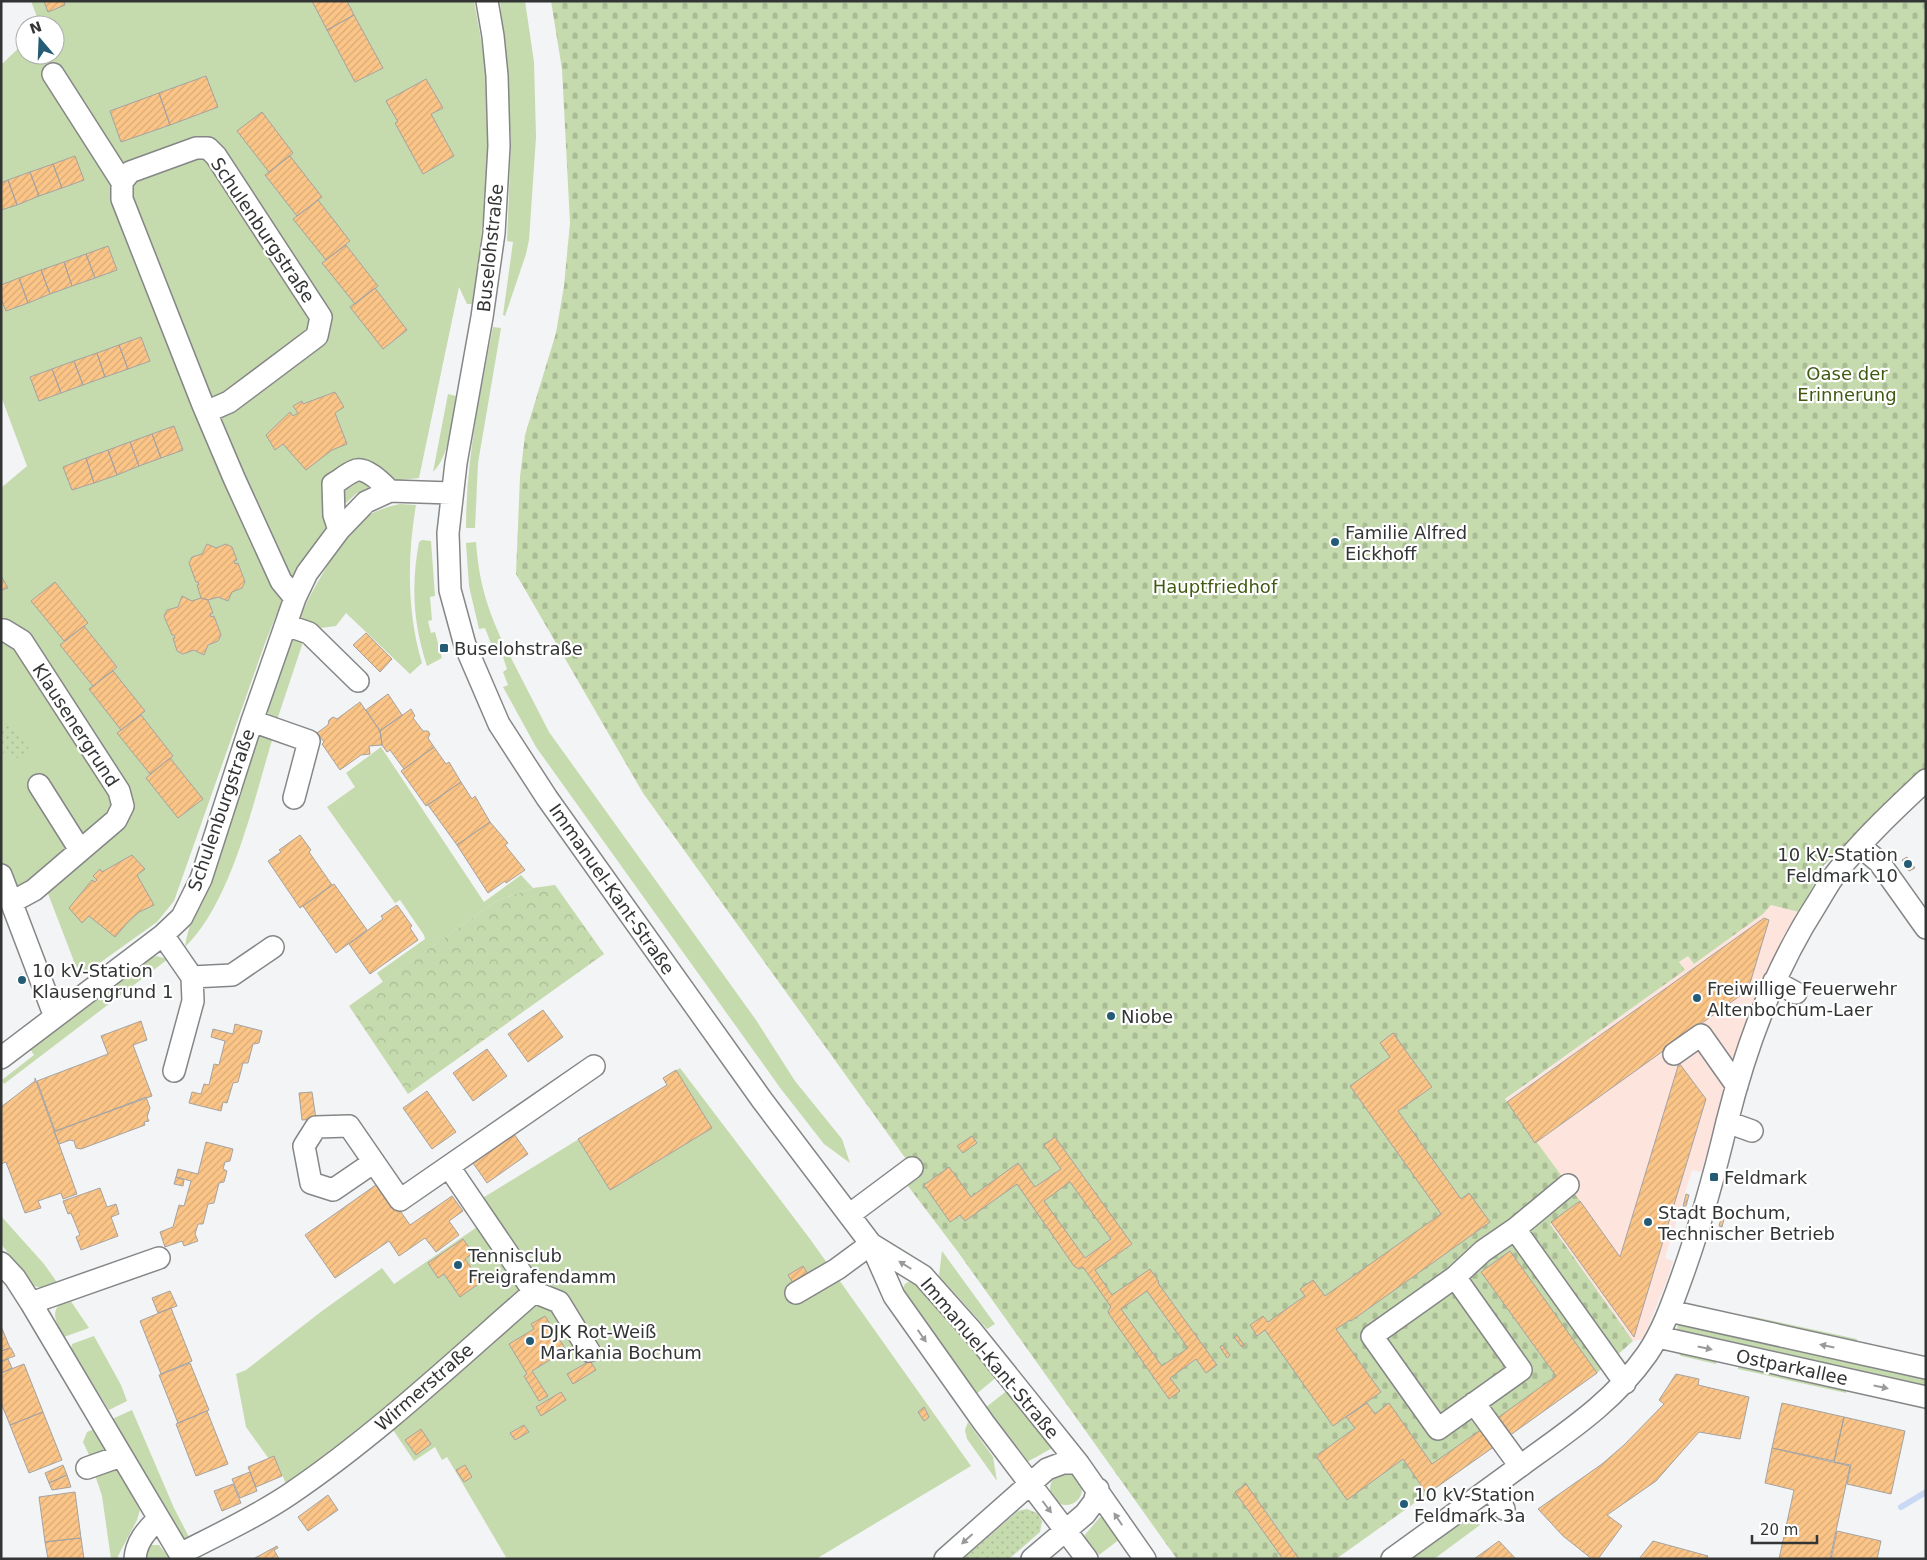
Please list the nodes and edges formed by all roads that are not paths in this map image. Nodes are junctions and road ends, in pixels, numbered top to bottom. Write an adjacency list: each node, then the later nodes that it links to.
1 (486, 1): 6 (street, Buselohstraße)
2 (53, 74): 3 (street)
3 (122, 182): 4 (street); 4 (street, Schulenburgstraße)
4 (206, 412): 8 (street)
5 (390, 491): 6 (street, Schulenburgstraße); 7 (street, Schulenburgstraße); 7 (street)
6 (451, 493): 38 (street, Immanuel-Kant-Straße)
7 (339, 530): 8 (street, Schulenburgstraße)
8 (296, 598): 9 (street, Schulenburgstraße)
9 (286, 625): 11 (street); 12 (street, Schulenburgstraße)
10 (1, 630): 17 (street, Klausenergrund)
11 (358, 681)
12 (252, 721): 15 (street); 21 (street, Schulenburgstraße)
13 (1926, 780): 16 (street)
14 (39, 785): 17 (street)
15 (294, 798)
16 (1860, 846): 20 (street); 24 (street)
17 (80, 850): 19 (street, Klausenergrund)
18 (1, 875): 19 (street)
19 (12, 902): 26 (street)
20 (1926, 928)
21 (163, 935): 23 (street); 26 (street, Schulenburgstraße)
22 (274, 947): 23 (street)
23 (192, 977): 30 (street)
24 (1774, 982): 25 (street); 31 (street)
25 (1796, 993)
26 (55, 1017): 28 (street, Schulenburgstraße)
27 (1674, 1054): 31 (street)
28 (1, 1058)
29 (594, 1066): 35 (street)
30 (174, 1071)
31 (1737, 1086): 32 (street)
32 (1727, 1122): 33 (street); 47 (street)
33 (1752, 1131)
34 (374, 1162): 35 (street)
35 (449, 1166): 44 (street)
36 (912, 1168): 38 (street)
37 (1568, 1185): 39 (street)
38 (849, 1215): 40 (street, Immanuel-Kant-Straße)
39 (1515, 1229): 43 (street); 51 (street)
40 (871, 1244): 45 (street); 55 (street, Immanuel-Kant-Straße, one-way to 40); 58 (street, Immanuel-Kant-Straße, one-way to 58)
41 (158, 1258): 46 (street)
42 (1, 1263): 46 (street, Wirmerstraße)
43 (1455, 1277): 53 (street); 53 (street)
44 (534, 1292): 49 (street); 64 (street, Wirmerstraße)
45 (796, 1293)
46 (31, 1303): 54 (street, Wirmerstraße)
47 (1669, 1311): 48 (street); 50 (street, Ostparkallee, one-way to 47)
48 (1658, 1337): 51 (street); 52 (street, Ostparkallee, one-way to 52)
49 (589, 1351)
50 (1926, 1368)
51 (1625, 1383): 56 (street)
52 (1926, 1397)
53 (1474, 1403): 56 (street)
54 (121, 1456): 57 (street); 62 (street, Wirmerstraße)
55 (1078, 1464): 58 (street, Immanuel-Kant-Straße); 60 (street, Immanuel-Kant-Straße)
56 (1520, 1466): 59 (street)
57 (87, 1468)
58 (1029, 1484): 63 (street, Immanuel-Kant-Straße, one-way to 63); 66 (street, one-way to 66)
59 (1490, 1488): 61 (street); 70 (street)
60 (1098, 1489): 63 (street); 69 (street, Immanuel-Kant-Straße, one-way to 60)
61 (1504, 1509)
62 (158, 1519): 64 (street, Wirmerstraße); 65 (street)
63 (1065, 1531): 67 (street); 68 (street, Immanuel-Kant-Straße)
64 (181, 1556)
65 (135, 1559)
66 (945, 1559)
67 (1032, 1559)
68 (1087, 1559)
69 (1145, 1559)
70 (1392, 1559)

